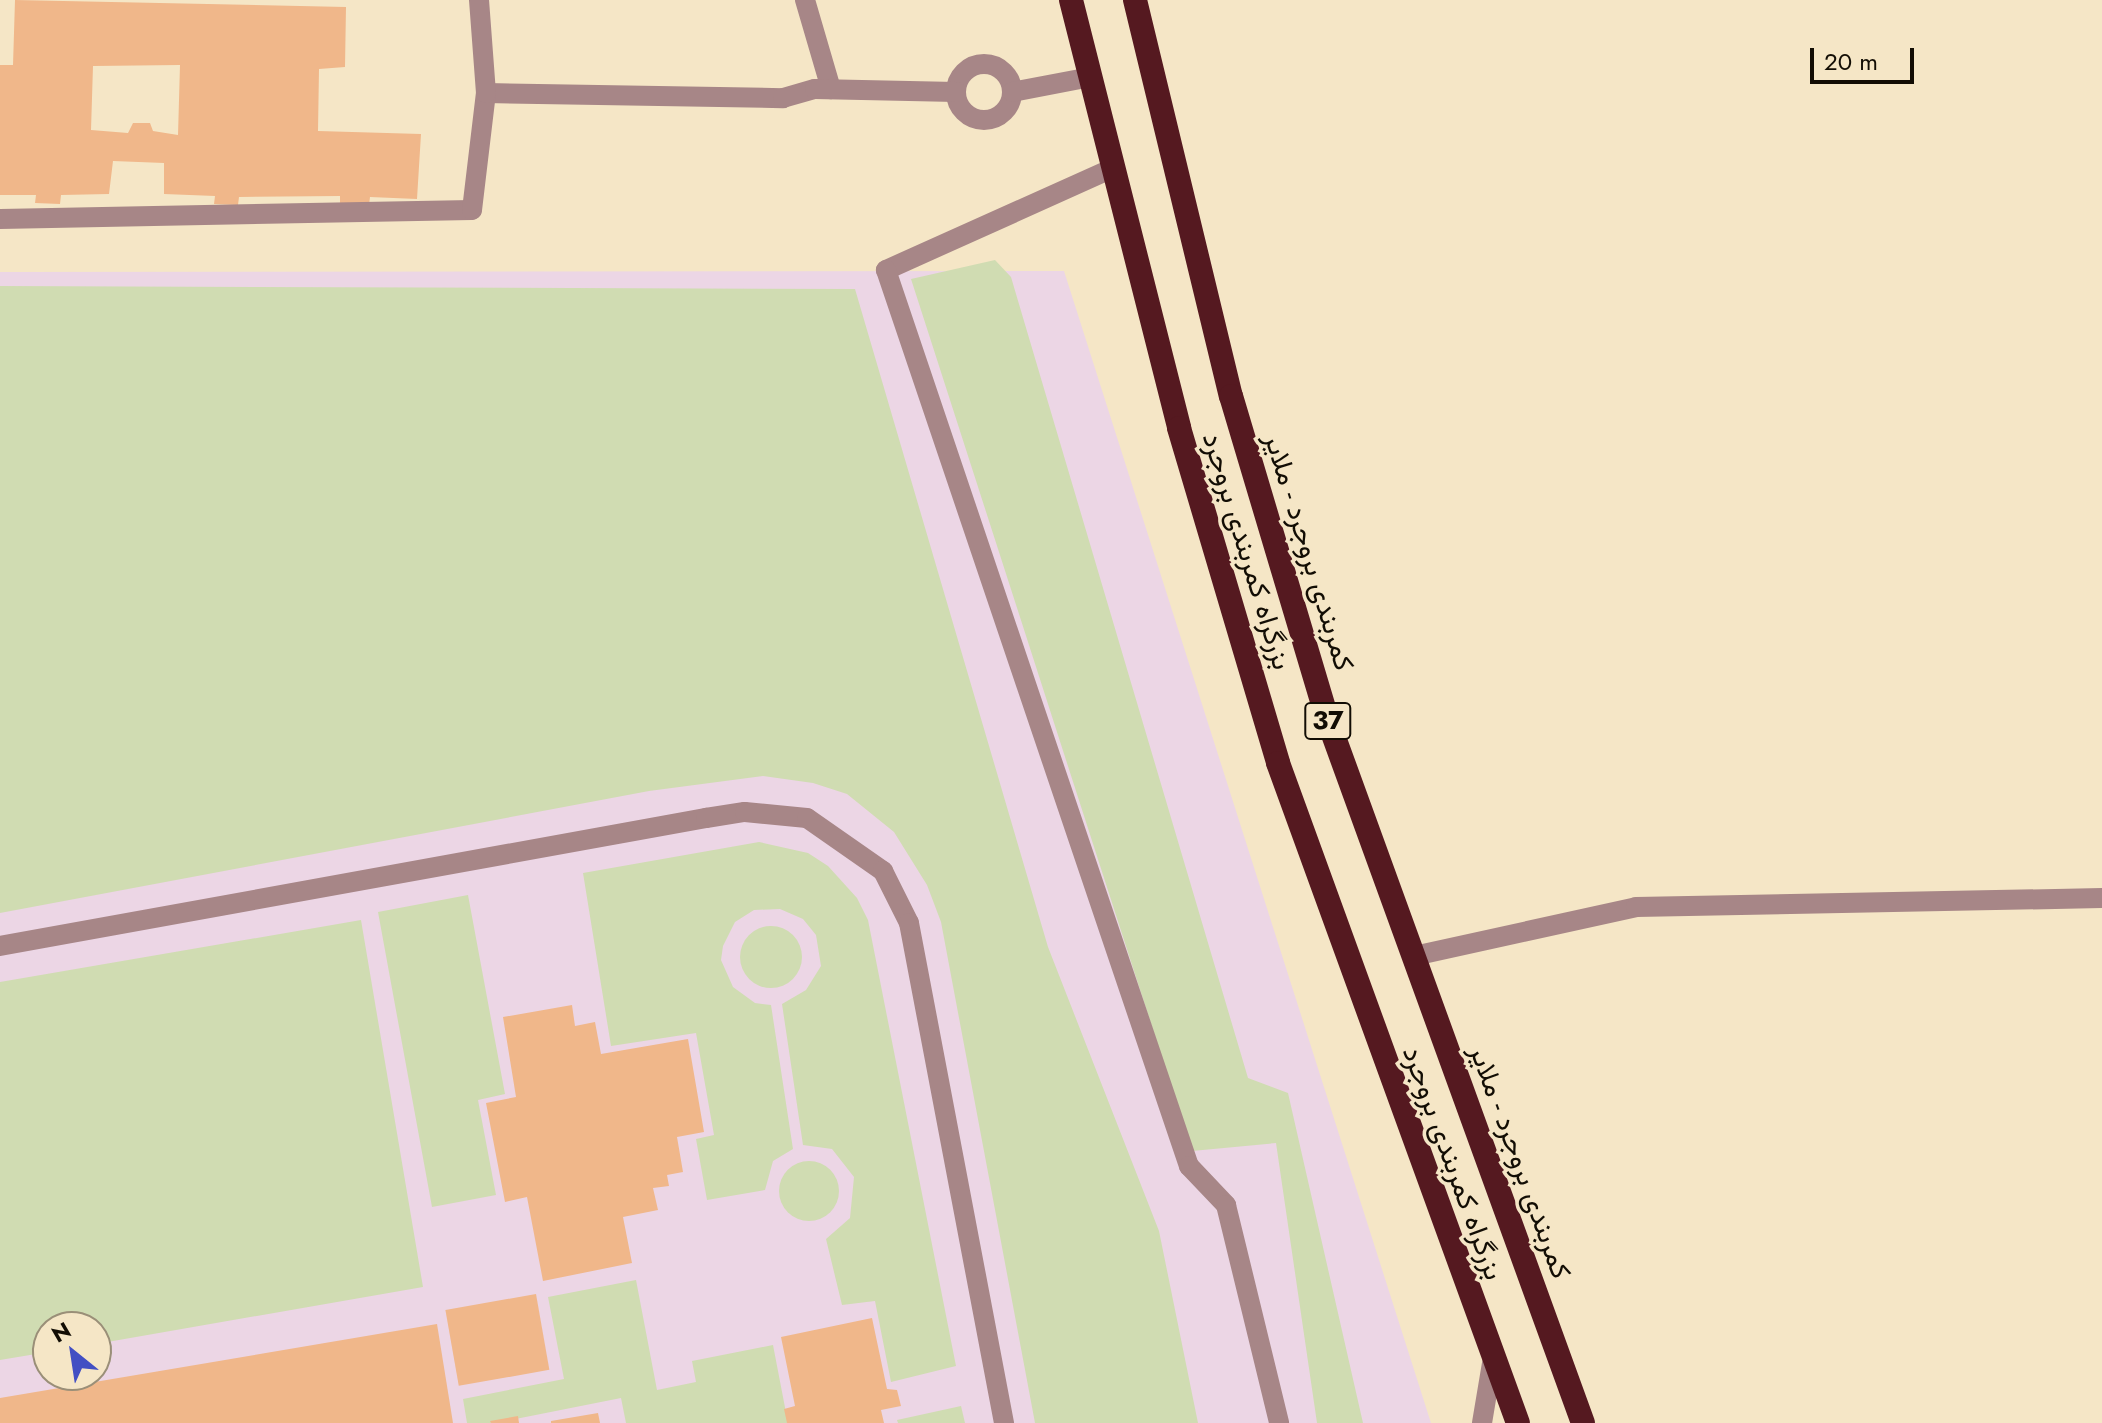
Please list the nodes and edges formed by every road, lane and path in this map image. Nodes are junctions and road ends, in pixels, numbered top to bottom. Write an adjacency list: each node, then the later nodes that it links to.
1 (479, 0): 9 (lane)
2 (805, 0): 6 (lane)
3 (1135, 0): 14 (highway, کمربندی بروجرد - ملایر / 37)
4 (1071, 2): 5 (highway, بزرگراه کمربندی بروجرد / 37)
5 (1091, 77): 8 (lane); 10 (highway, بزرگراه کمربندی بروجرد / 37)
6 (831, 89): 7 (lane); 9 (lane)
7 (956, 92): 8 (lane); 8 (lane)
8 (1012, 92)
9 (486, 93): 11 (lane)
10 (1113, 168): 15 (highway, بزرگراه کمربندی بروجرد / 37); 17 (lane)
11 (0, 219)
12 (2102, 898): 14 (lane)
13 (0, 946): 16 (lane)
14 (1414, 956): 20 (highway, کمربندی بروجرد - ملایر / 37)
15 (1492, 1363): 18 (lane); 19 (highway, بزرگراه کمربندی بروجرد / 37)
16 (1004, 1423)
17 (1279, 1423)
18 (1482, 1423)
19 (1518, 1423)
20 (1583, 1423)

